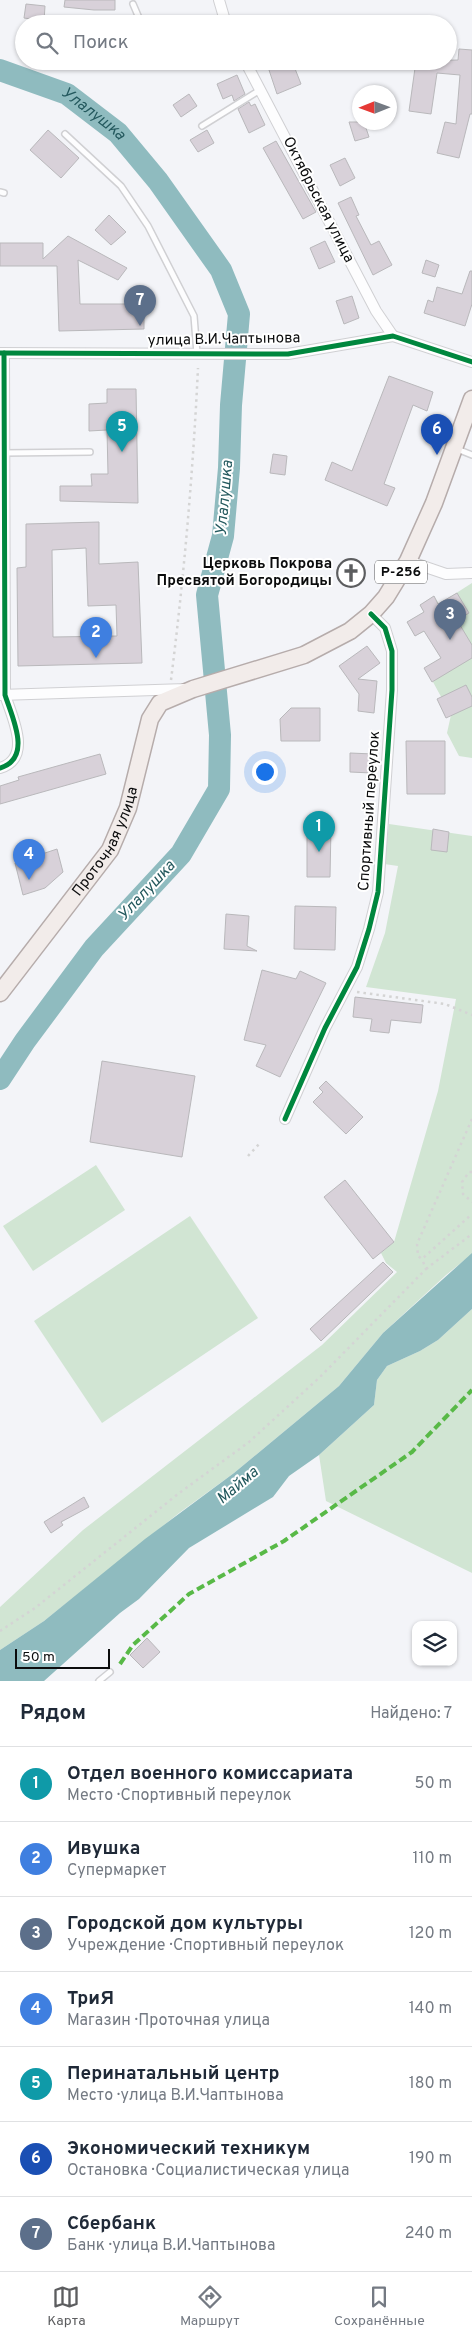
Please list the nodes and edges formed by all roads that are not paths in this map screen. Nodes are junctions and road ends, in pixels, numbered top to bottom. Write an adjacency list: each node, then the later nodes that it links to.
1 (219, 0): 4 (street)
2 (133, 4): 3 (lane)
3 (138, 15)
4 (223, 15)
5 (250, 70): 6 (street, Октябрьская улица)
6 (260, 90): 7 (lane); 9 (street, Октябрьская улица)
7 (202, 126)
8 (65, 134): 11 (lane)
9 (393, 336): 11 (street, улица В.И.Чаптынова); 12 (street, улица В.И.Чаптынова)
10 (2, 353): 11 (street, улица В.И.Чаптынова); 16 (street)
11 (201, 355)
12 (472, 362)
13 (472, 400): 14 (main road, Р-256)
14 (454, 448): 17 (lane); 18 (main road, Р-256)
15 (90, 452): 16 (lane)
16 (4, 453): 22 (street)
17 (472, 455)
18 (408, 560): 19 (street); 20 (main road, Р-256)
19 (472, 573)
20 (371, 614): 21 (main road, Р-256); 25 (street, Спортивный переулок)
21 (192, 689): 22 (street); 24 (main road, Проточная улица / Р-256)
22 (2, 695): 23 (street)
23 (0, 768)
24 (0, 993)
25 (285, 1118)
26 (110, 1672): 27 (lane)
27 (99, 1681)

